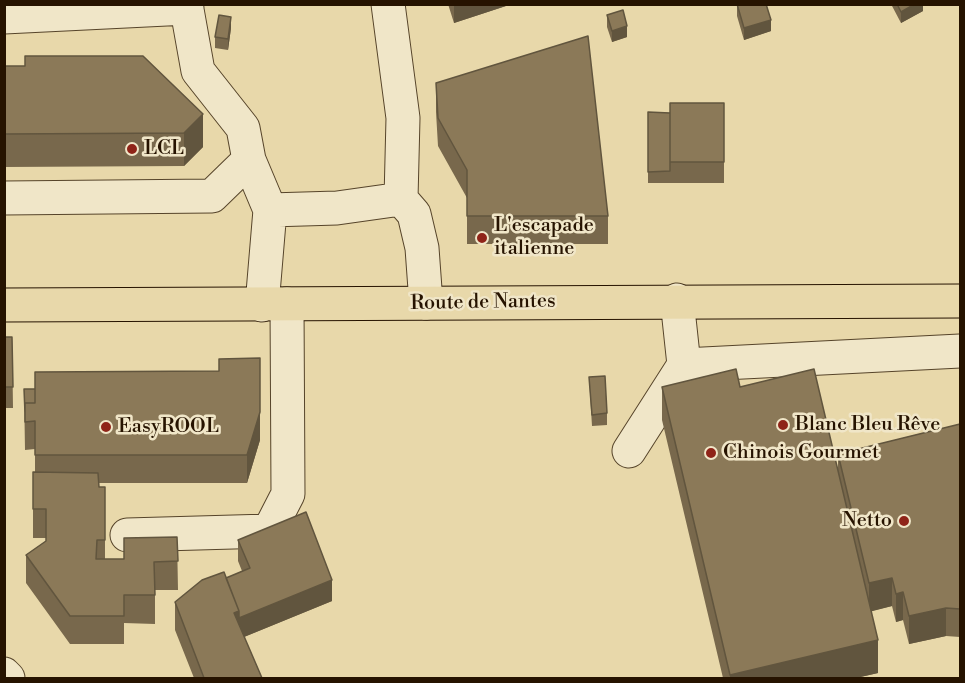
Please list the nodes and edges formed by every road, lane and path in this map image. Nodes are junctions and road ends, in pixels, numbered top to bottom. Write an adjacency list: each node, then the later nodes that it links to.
1 (388, 4): 6 (street)
2 (187, 6): 3 (street); 4 (street)
3 (4, 17)
4 (249, 160): 5 (street); 7 (street)
5 (4, 198)
6 (401, 199): 7 (street); 10 (street)
7 (270, 210): 11 (street)
8 (677, 300): 9 (main road, Route de Nantes); 10 (main road, Route de Nantes); 14 (street)
9 (960, 301)
10 (426, 303): 11 (main road, Route de Nantes)
11 (274, 304): 12 (main road, Route de Nantes); 16 (street)
12 (4, 305)
13 (960, 351): 14 (street)
14 (684, 365): 15 (street)
15 (629, 451)
16 (127, 535)
17 (4, 674): 18 (street)
18 (8, 678)

